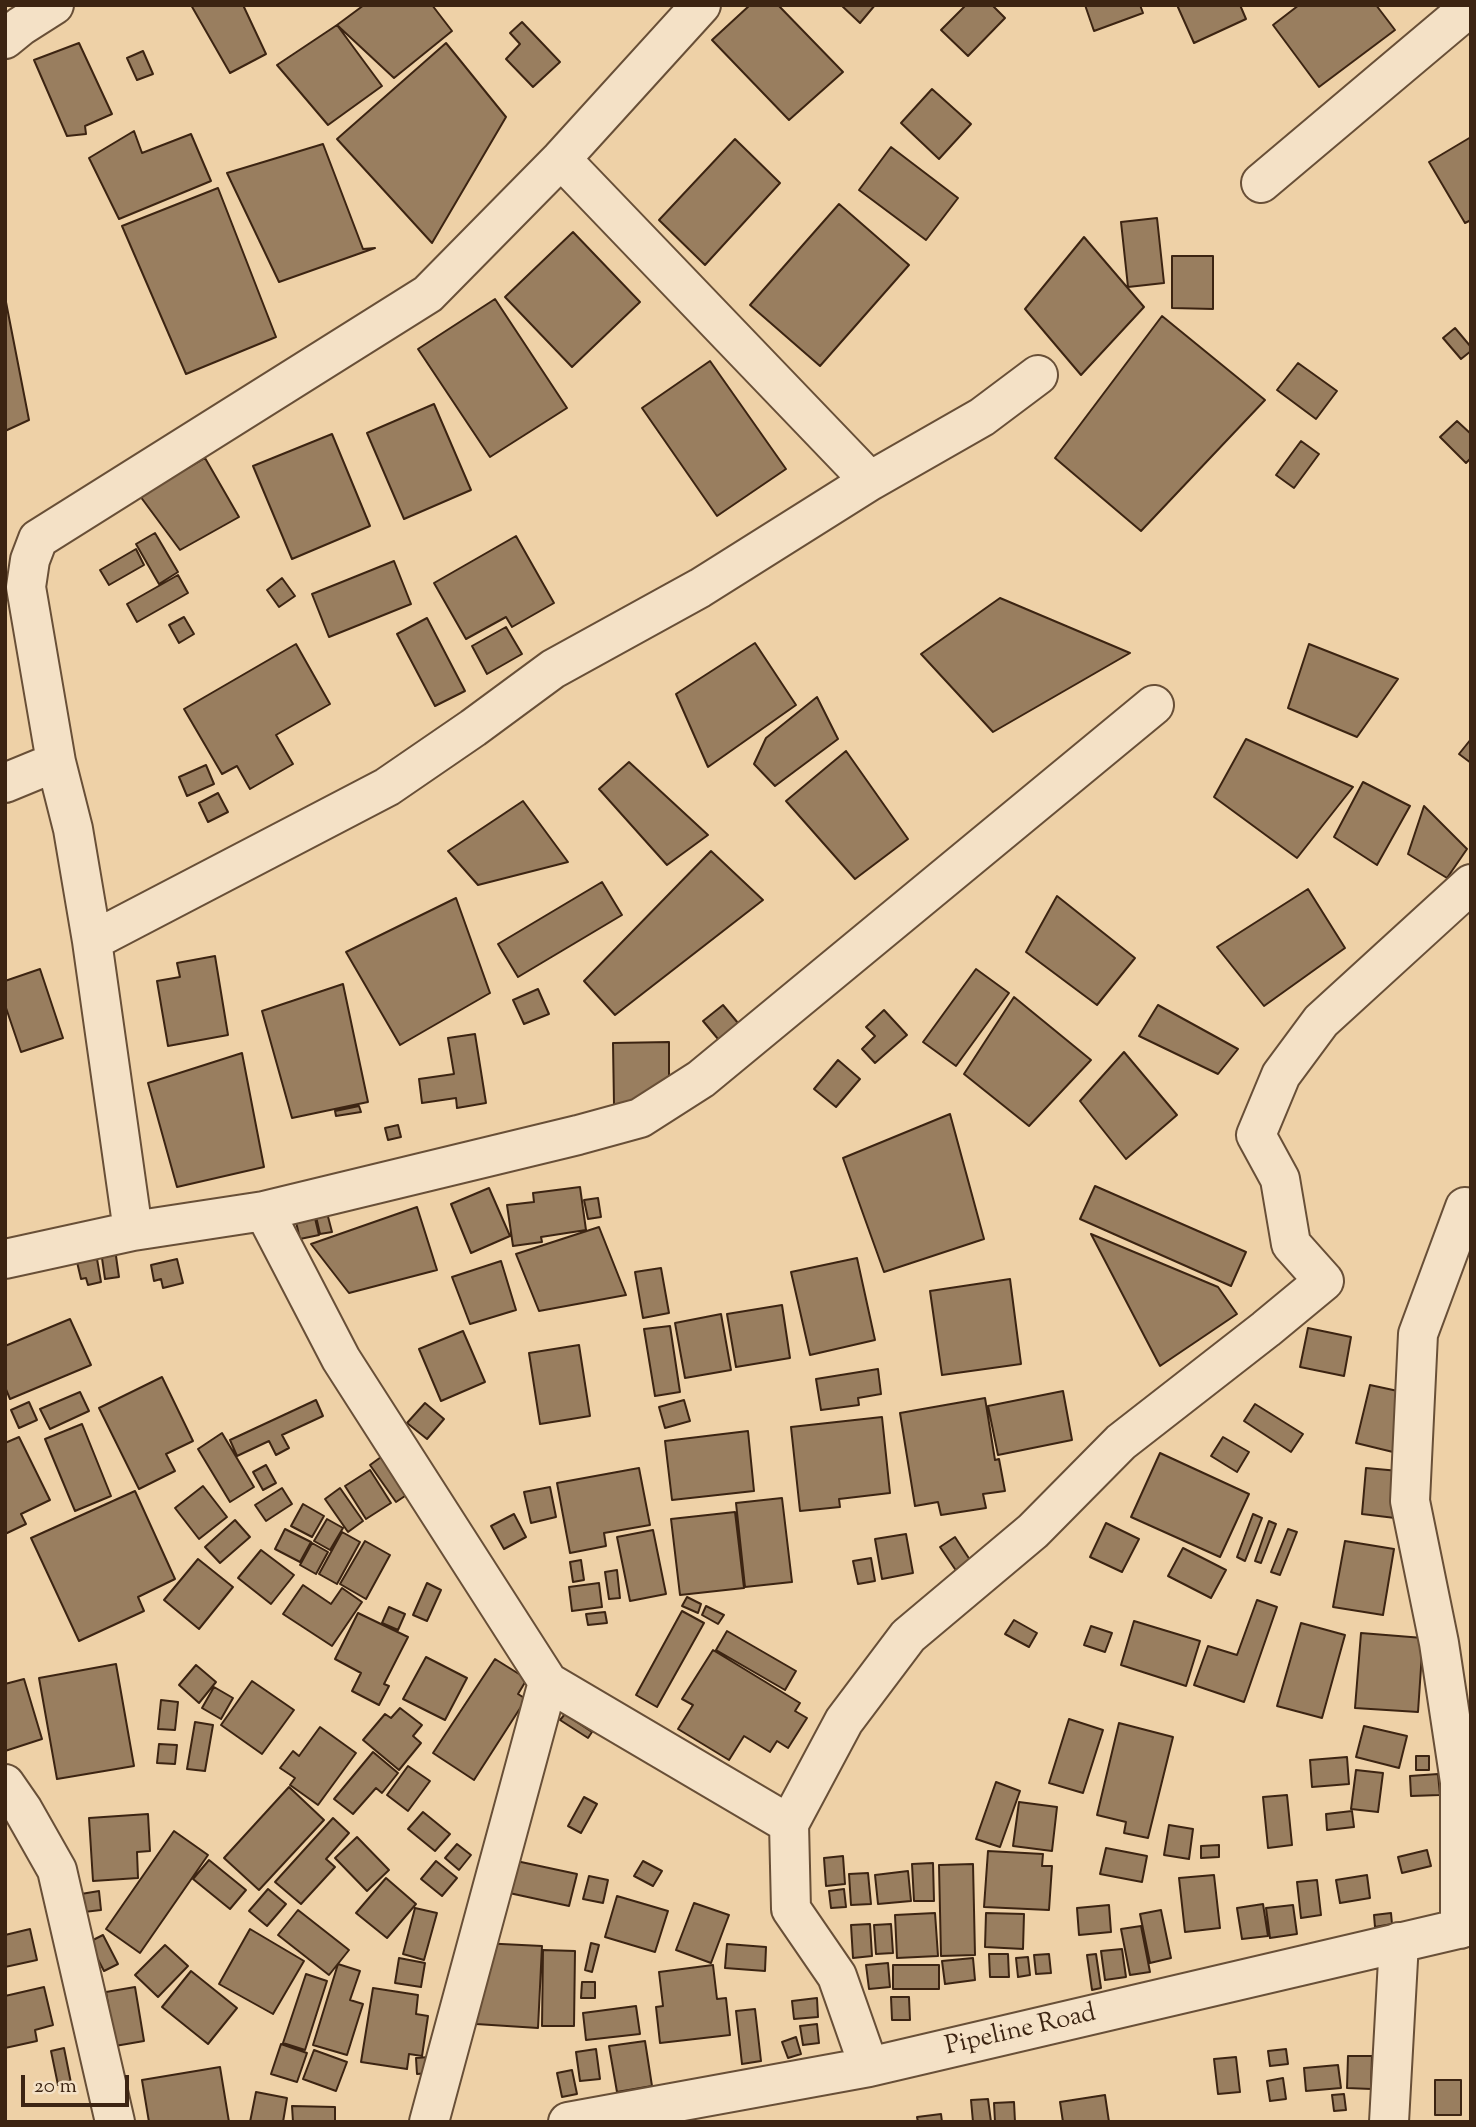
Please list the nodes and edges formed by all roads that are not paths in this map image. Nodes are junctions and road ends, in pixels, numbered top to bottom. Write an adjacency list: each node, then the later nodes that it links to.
1 (54, 5): 4 (street)
2 (701, 5): 5 (street)
3 (1471, 6): 6 (street)
4 (5, 39)
5 (561, 159): 8 (street); 10 (street)
6 (1261, 183)
7 (1038, 375): 8 (street)
8 (870, 481): 13 (street)
9 (1154, 705): 15 (street)
10 (56, 762): 11 (street); 13 (street)
11 (5, 783)
12 (1471, 884): 21 (street)
13 (92, 941): 16 (street)
14 (1465, 1207): 19 (street)
15 (264, 1211): 16 (street); 18 (street)
16 (133, 1231): 17 (street)
17 (5, 1259)
18 (548, 1682): 21 (street); 27 (street)
19 (1465, 1781): 22 (street)
20 (5, 1784): 26 (street)
21 (789, 1824): 24 (street)
22 (1466, 1927): 23 (street, Pipeline Road)
23 (1399, 1942): 24 (street, Pipeline Road); 29 (street)
24 (869, 2067): 25 (street, Pipeline Road)
25 (678, 2112): 28 (street, Pipeline Road)
26 (115, 2122)
27 (429, 2122)
28 (568, 2122)
29 (1389, 2122)

